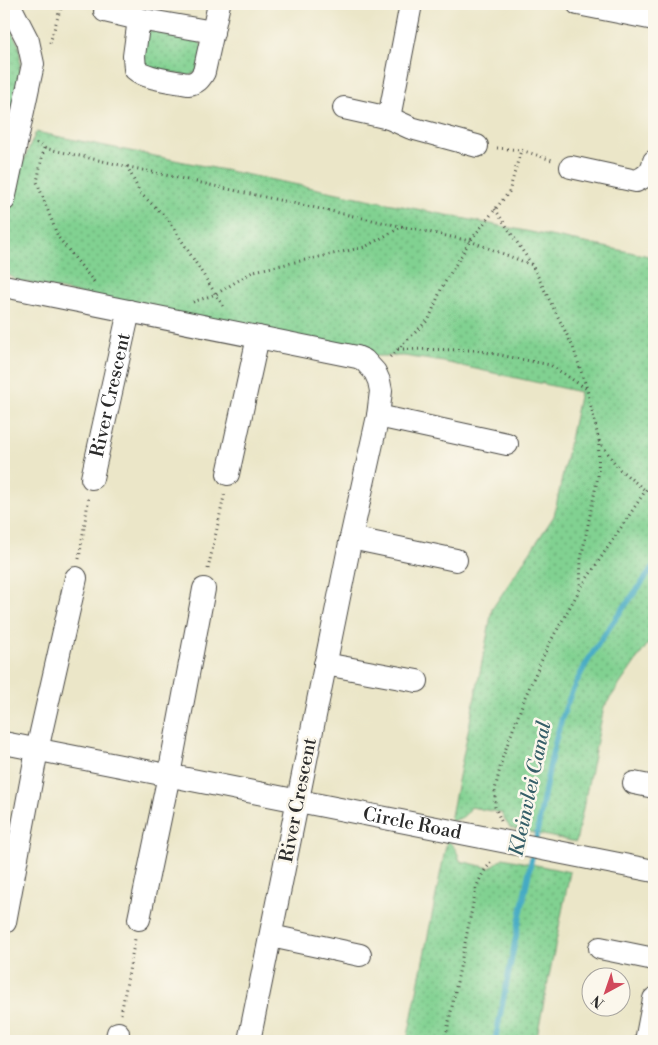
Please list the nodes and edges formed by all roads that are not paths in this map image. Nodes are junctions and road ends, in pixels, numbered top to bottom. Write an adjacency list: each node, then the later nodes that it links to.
1 (10, 4): 14 (street)
2 (219, 4): 8 (street)
3 (411, 4): 10 (street)
4 (578, 4): 7 (street)
5 (105, 11): 6 (street)
6 (139, 19): 8 (street); 8 (street)
7 (654, 19)
8 (214, 32)
9 (344, 108): 10 (street)
10 (389, 118): 11 (street)
11 (477, 146)
12 (654, 161): 13 (street)
13 (572, 167)
14 (4, 200)
15 (4, 286): 16 (street, River Crescent)
16 (129, 311): 17 (street, River Crescent); 21 (street, River Crescent)
17 (258, 337): 18 (street, River Crescent); 20 (street)
18 (378, 416): 19 (street); 22 (street, River Crescent)
19 (507, 444)
20 (228, 474)
21 (92, 478)
22 (351, 538): 23 (street); 26 (street, River Crescent)
23 (456, 560)
24 (76, 578): 29 (street)
25 (204, 589): 30 (street)
26 (325, 664): 27 (street); 31 (street, River Crescent)
27 (417, 681)
28 (4, 743): 29 (street, Circle Road)
29 (37, 750): 30 (street, Circle Road); 34 (street)
30 (170, 775): 31 (street, Circle Road); 33 (street)
31 (298, 801): 32 (street, Circle Road); 35 (street, River Crescent)
32 (654, 871)
33 (139, 918)
34 (5, 922)
35 (271, 936): 37 (street); 40 (street, River Crescent)
36 (600, 948): 38 (street)
37 (360, 955)
38 (654, 959)
39 (654, 999): 41 (street)
40 (249, 1041)
41 (646, 1041)

